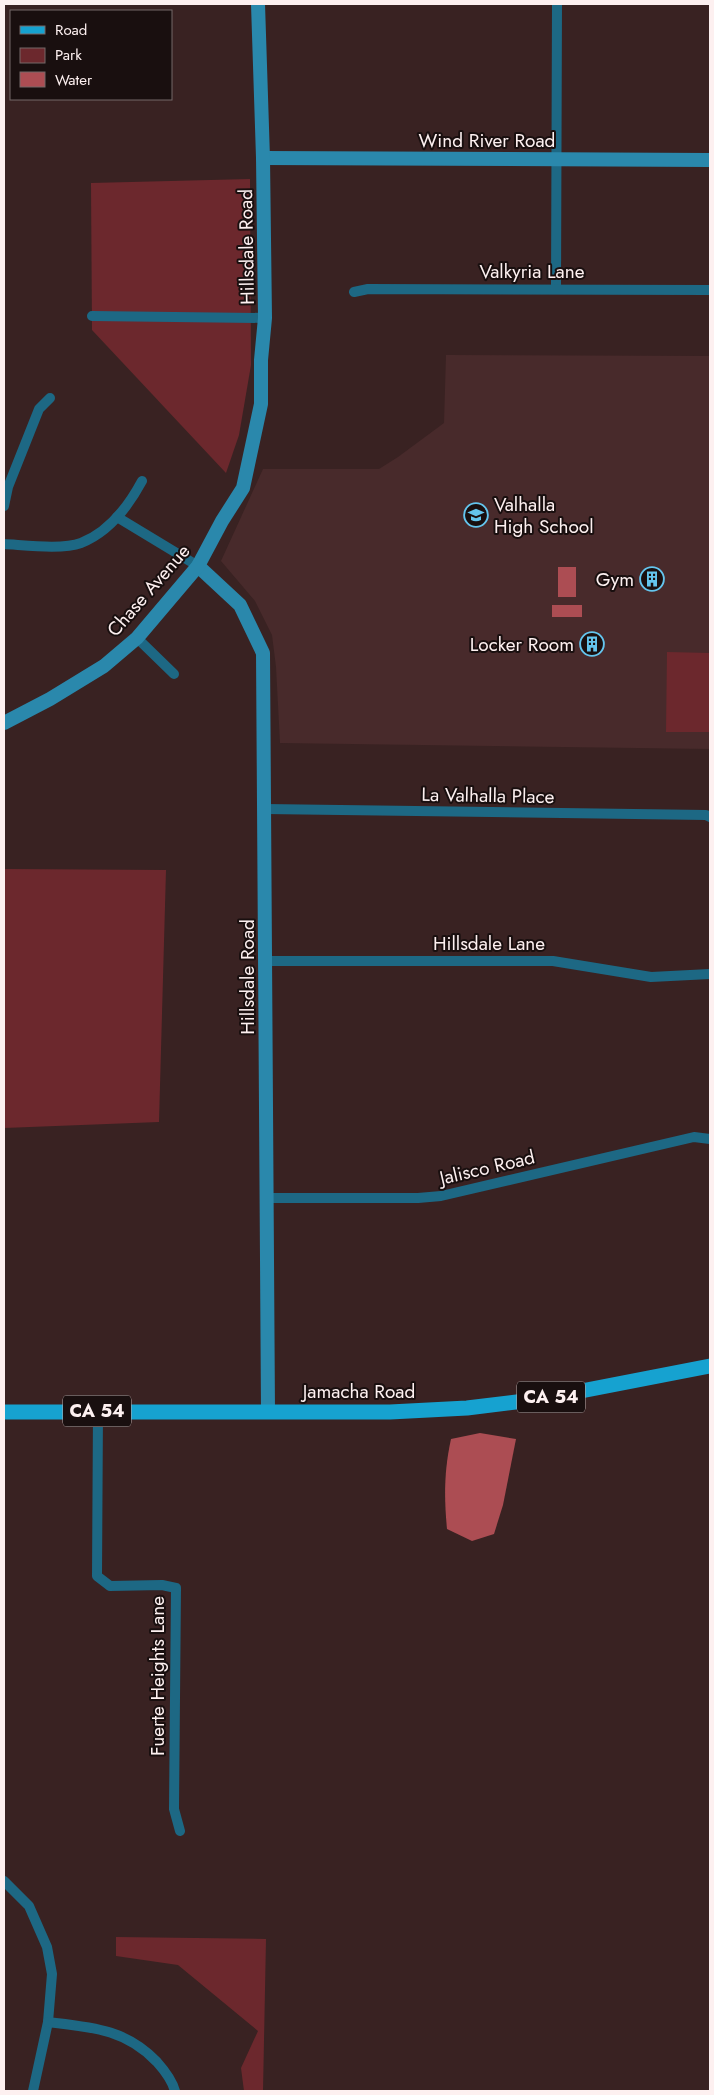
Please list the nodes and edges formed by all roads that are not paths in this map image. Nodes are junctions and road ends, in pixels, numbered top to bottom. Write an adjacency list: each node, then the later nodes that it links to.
1 (258, 4): 3 (street, Hillsdale Road)
2 (557, 4): 4 (street)
3 (263, 158): 4 (street, Wind River Road); 10 (street, Hillsdale Road)
4 (556, 158): 5 (street, Wind River Road); 6 (street)
5 (710, 160)
6 (556, 289): 7 (street, Valkyria Lane); 8 (street, Valkyria Lane)
7 (710, 290)
8 (354, 292)
9 (92, 316): 10 (street)
10 (265, 318): 13 (street, Hillsdale Road)
11 (50, 398): 14 (street)
12 (142, 481): 15 (street)
13 (243, 488): 17 (street, Chase Avenue)
14 (4, 506)
15 (117, 517): 16 (street); 17 (street)
16 (4, 544)
17 (198, 566): 18 (street, Chase Avenue); 21 (street, Hillsdale Road)
18 (137, 638): 19 (street); 20 (street, Chase Avenue)
19 (174, 674)
20 (4, 723)
21 (265, 809): 22 (street, La Valhalla Place); 23 (street, Hillsdale Road)
22 (710, 817)
23 (266, 961): 24 (street, Hillsdale Lane); 26 (street, Hillsdale Road)
24 (710, 974)
25 (710, 1139): 26 (street, Jalisco Road)
26 (267, 1198): 29 (street, Hillsdale Road)
27 (710, 1366): 29 (main road, Jamacha Road / CA 54)
28 (98, 1411): 29 (main road, Jamacha Road / CA 54); 30 (main road, Jamacha Road / CA 54); 31 (street, Fuerte Heights Lane)
29 (268, 1411)
30 (4, 1412)
31 (180, 1831)
32 (4, 1881): 33 (street)
33 (48, 2022): 34 (street); 35 (street)
34 (33, 2091)
35 (175, 2091)

